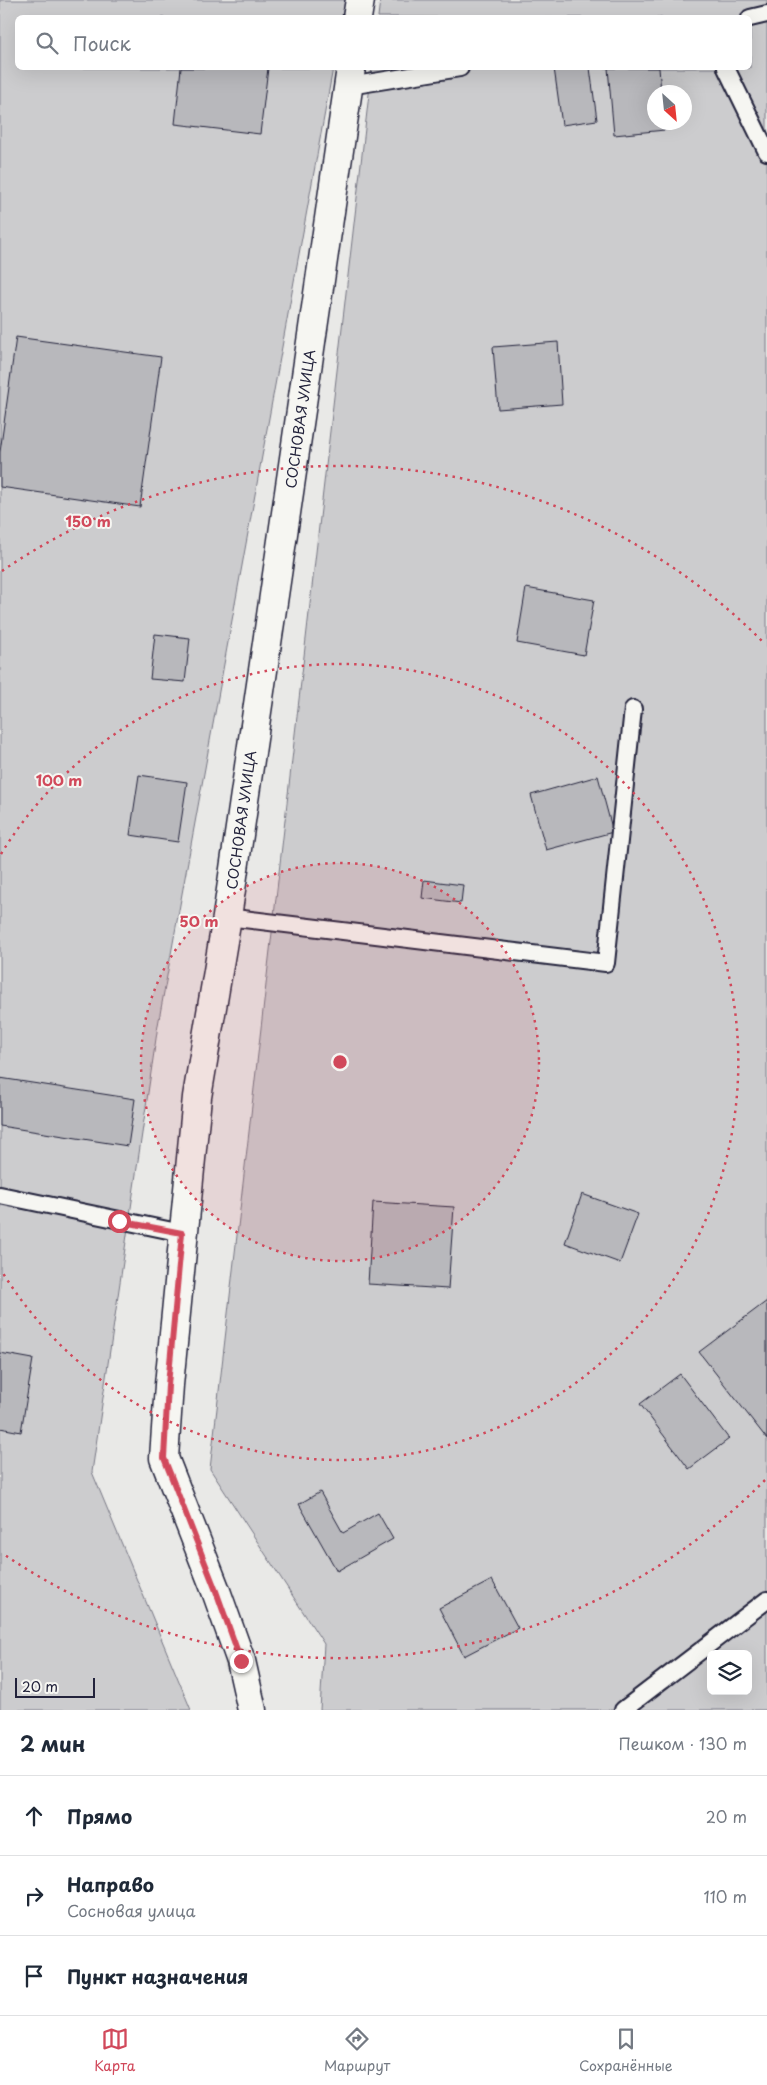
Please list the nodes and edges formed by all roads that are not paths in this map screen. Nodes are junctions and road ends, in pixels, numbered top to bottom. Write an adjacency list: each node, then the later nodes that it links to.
1 (360, 0): 3 (street)
2 (767, 14): 4 (lane)
3 (358, 15)
4 (752, 18)
5 (436, 70): 7 (lane)
6 (727, 70): 8 (lane)
7 (350, 77): 10 (street, СОСНОВАЯ УЛИЦА)
8 (767, 152)
9 (633, 709): 10 (lane)
10 (227, 917): 12 (street, СОСНОВАЯ УЛИЦА)
11 (0, 1194): 12 (lane)
12 (182, 1233): 14 (street, СОСНОВАЯ УЛИЦА)
13 (767, 1600): 15 (lane)
14 (252, 1710)
15 (623, 1710)

